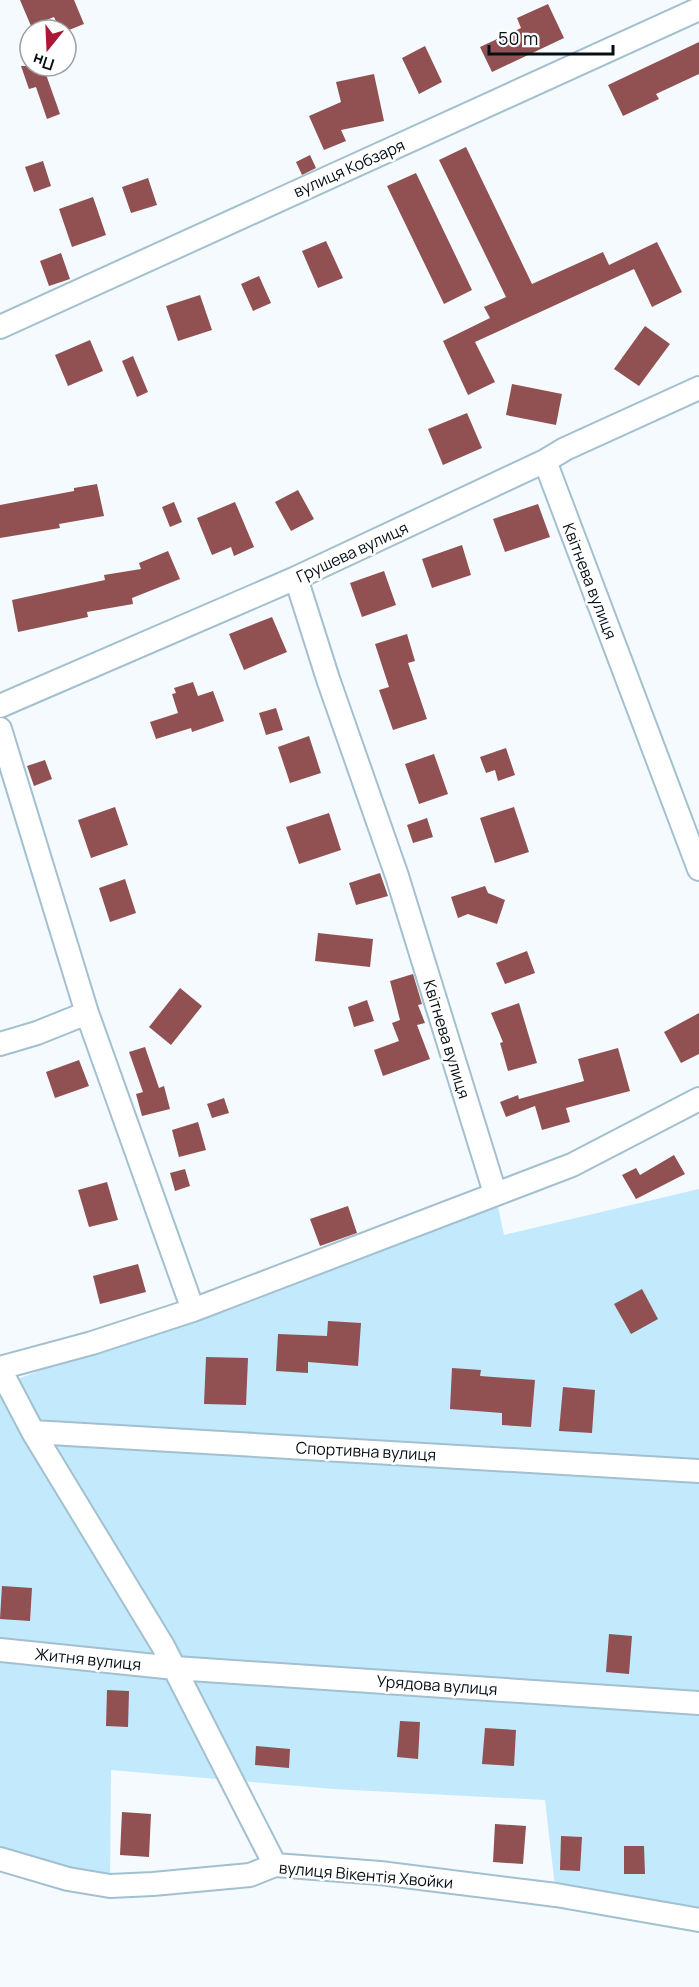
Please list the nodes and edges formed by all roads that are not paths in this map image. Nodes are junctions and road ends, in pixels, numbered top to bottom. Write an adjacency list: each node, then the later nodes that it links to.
1 (699, 9): 2 (street, вулиця Кобзаря)
2 (0, 327)
3 (699, 388): 4 (street, Грушева вулиця)
4 (545, 461): 5 (street, Грушева вулиця); 8 (street, Квітнева вулиця)
5 (296, 578): 6 (street, Грушева вулиця); 12 (street, Квітнева вулиця)
6 (0, 706)
7 (0, 729): 9 (street)
8 (699, 869)
9 (87, 1013): 10 (street); 13 (street)
10 (0, 1044)
11 (699, 1099): 12 (street)
12 (495, 1193): 13 (street)
13 (193, 1310): 14 (street)
14 (0, 1369): 15 (street)
15 (33, 1432): 16 (street, Спортивна вулиця); 18 (street)
16 (699, 1470)
17 (0, 1650): 18 (street, Житня вулиця)
18 (175, 1668): 19 (street, Урядова вулиця); 21 (street)
19 (699, 1703)
20 (0, 1859): 21 (street, вулиця Вікентія Хвойки)
21 (275, 1865): 22 (street, вулиця Вікентія Хвойки)
22 (699, 1920)

